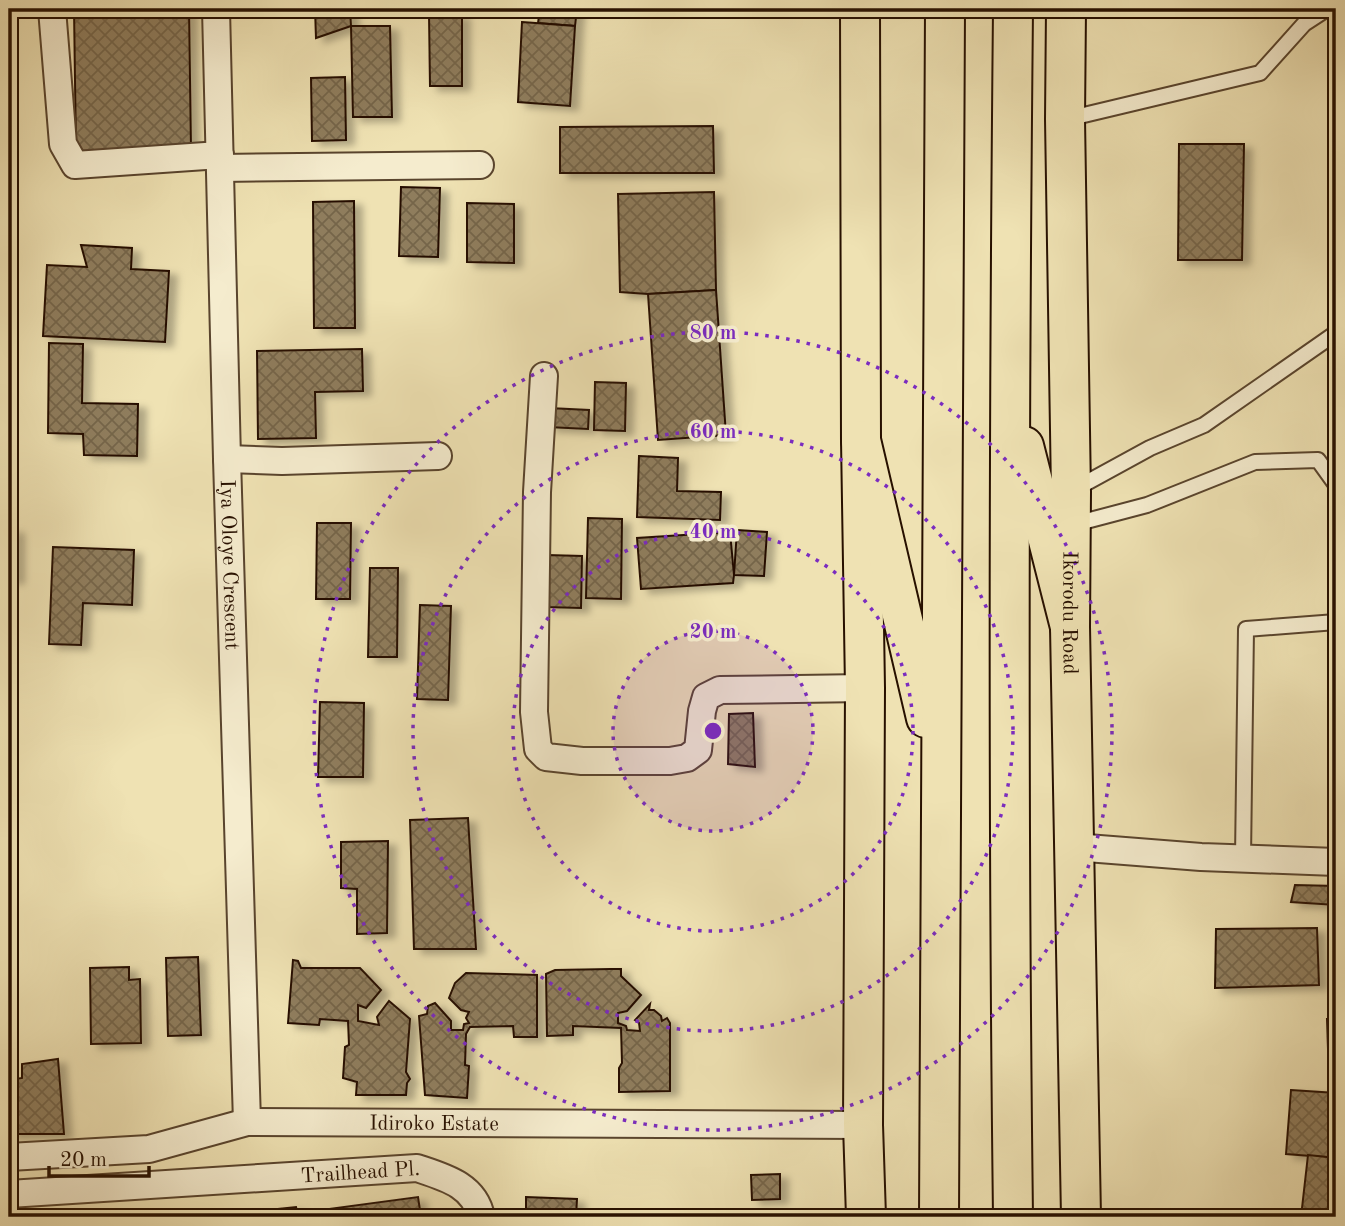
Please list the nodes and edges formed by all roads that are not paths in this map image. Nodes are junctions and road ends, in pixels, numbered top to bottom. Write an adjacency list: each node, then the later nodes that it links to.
1 (52, 9): 9 (street)
2 (216, 9): 9 (street, Iya Oloye Crescent)
3 (860, 9): 14 (main road)
4 (945, 9): 22 (main road)
5 (1013, 9): 13 (main road)
6 (1066, 9): 8 (main road, Ikorodu Road)
7 (1326, 9): 8 (lane)
8 (1065, 119): 18 (main road, Ikorodu Road)
9 (220, 161): 10 (street); 16 (street, Iya Oloye Crescent)
10 (480, 165)
11 (1336, 334): 18 (lane)
12 (544, 376): 21 (street)
13 (1009, 388): 20 (main road); 33 (main road)
14 (862, 440): 21 (main road); 22 (main road)
15 (438, 456): 16 (street)
16 (227, 458): 26 (street, Iya Oloye Crescent)
17 (1336, 485): 18 (lane)
18 (1070, 509): 20 (main road, Ikorodu Road)
19 (1336, 622): 24 (lane)
20 (1070, 627): 23 (main road, Ikorodu Road)
21 (865, 688): 27 (main road)
22 (940, 778): 32 (main road)
23 (1074, 847): 24 (street); 34 (main road, Ikorodu Road)
24 (1244, 858): 25 (street)
25 (1336, 862)
26 (247, 1122): 27 (street, Idiroko Estate); 28 (street, Idiroko Estate)
27 (863, 1125): 31 (main road)
28 (9, 1157)
29 (9, 1195): 30 (street, Trailhead Pl.)
30 (481, 1217)
31 (866, 1217)
32 (939, 1217)
33 (1013, 1217)
34 (1081, 1217)

